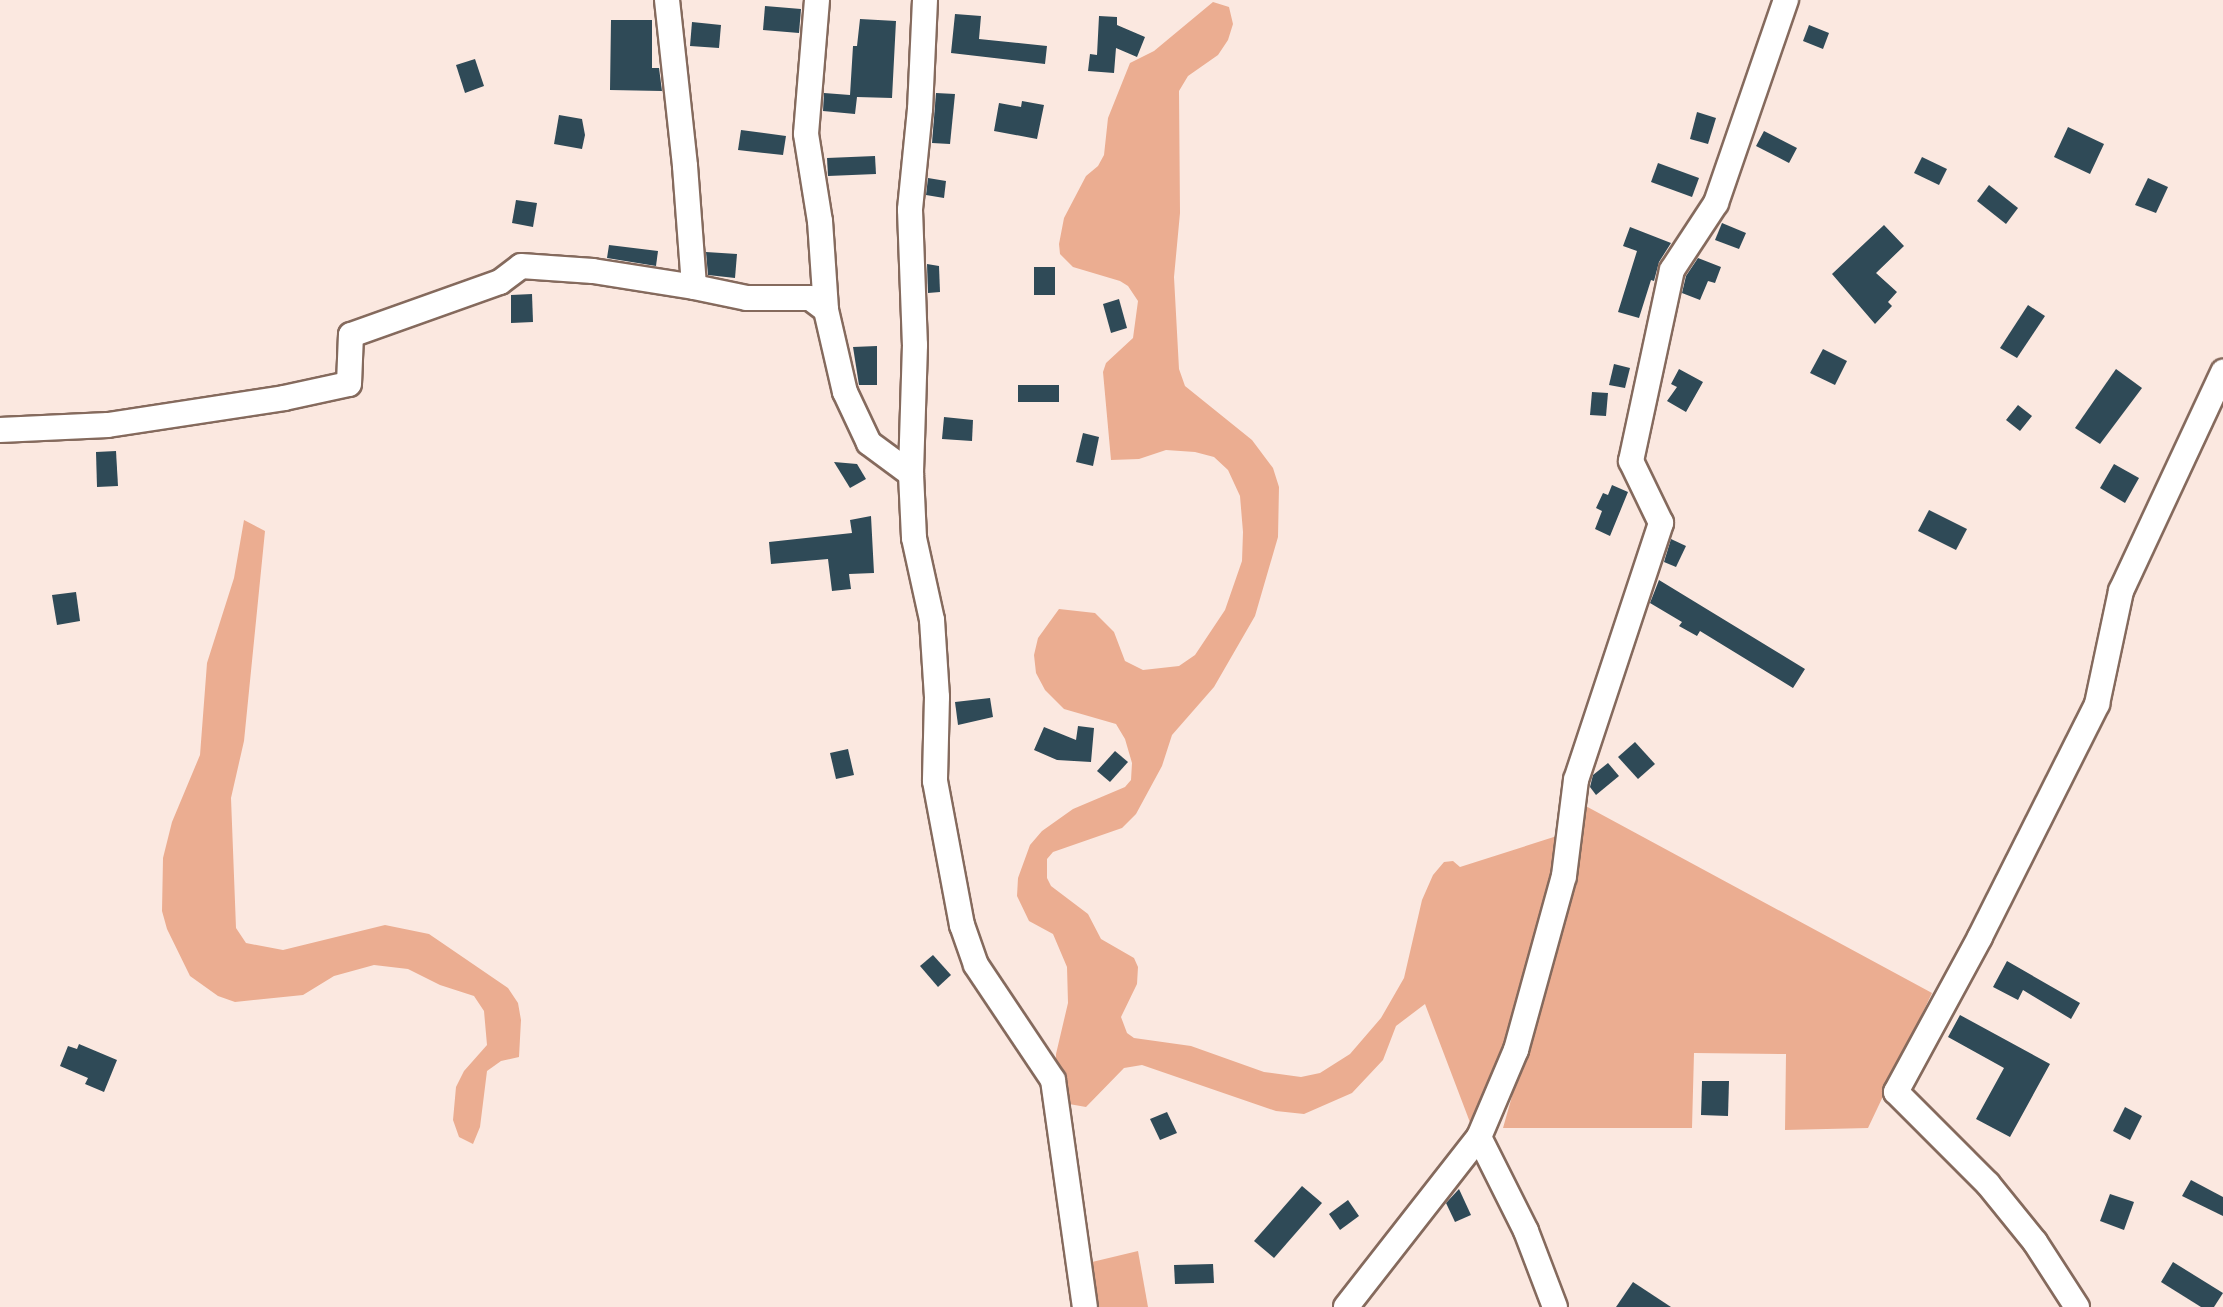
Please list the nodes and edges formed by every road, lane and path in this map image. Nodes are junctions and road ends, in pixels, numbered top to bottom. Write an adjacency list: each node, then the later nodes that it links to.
1 (667, 0): 5 (street)
2 (817, 0): 6 (street)
3 (925, 0): 9 (street)
4 (1786, 0): 10 (street)
5 (694, 288): 6 (street); 8 (street)
6 (826, 310): 9 (street)
7 (2223, 372): 14 (street)
8 (0, 430)
9 (911, 474): 11 (street)
10 (1479, 1137): 12 (street); 13 (street)
11 (1085, 1307)
12 (1346, 1307)
13 (1555, 1307)
14 (2077, 1307)

